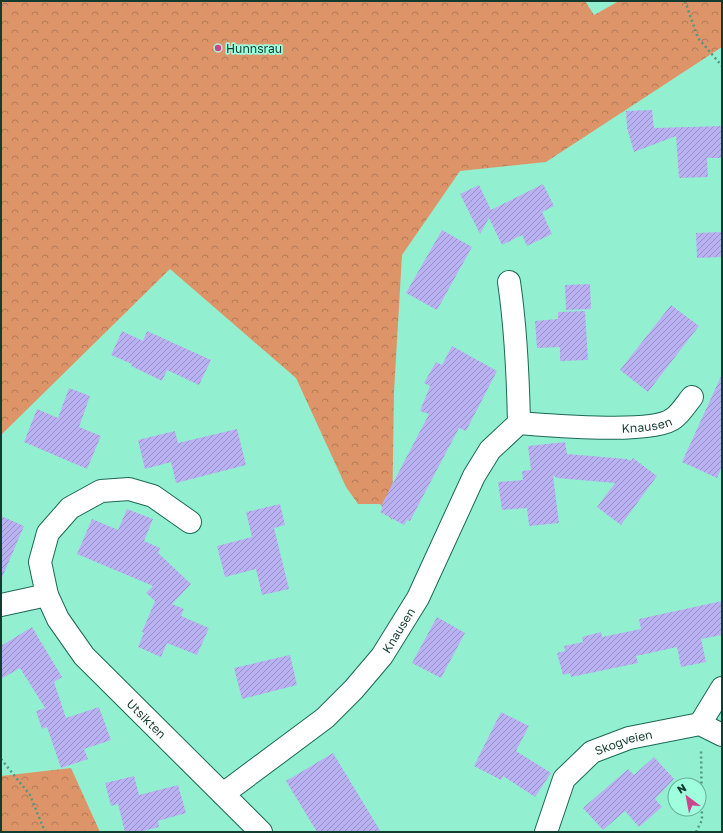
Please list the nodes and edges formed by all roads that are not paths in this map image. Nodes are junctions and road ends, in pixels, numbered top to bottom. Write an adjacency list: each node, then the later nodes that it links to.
1 (509, 282): 3 (street)
2 (692, 397): 3 (street, Knausen)
3 (518, 423): 10 (street, Knausen)
4 (190, 522): 5 (street, Utsikten)
5 (47, 595): 6 (street); 10 (street, Utsikten)
6 (1, 605)
7 (722, 688): 8 (street)
8 (700, 724): 9 (street); 12 (street, Skogveien)
9 (722, 735)
10 (223, 794): 11 (street, Utsikten)
11 (261, 832)
12 (546, 832)

